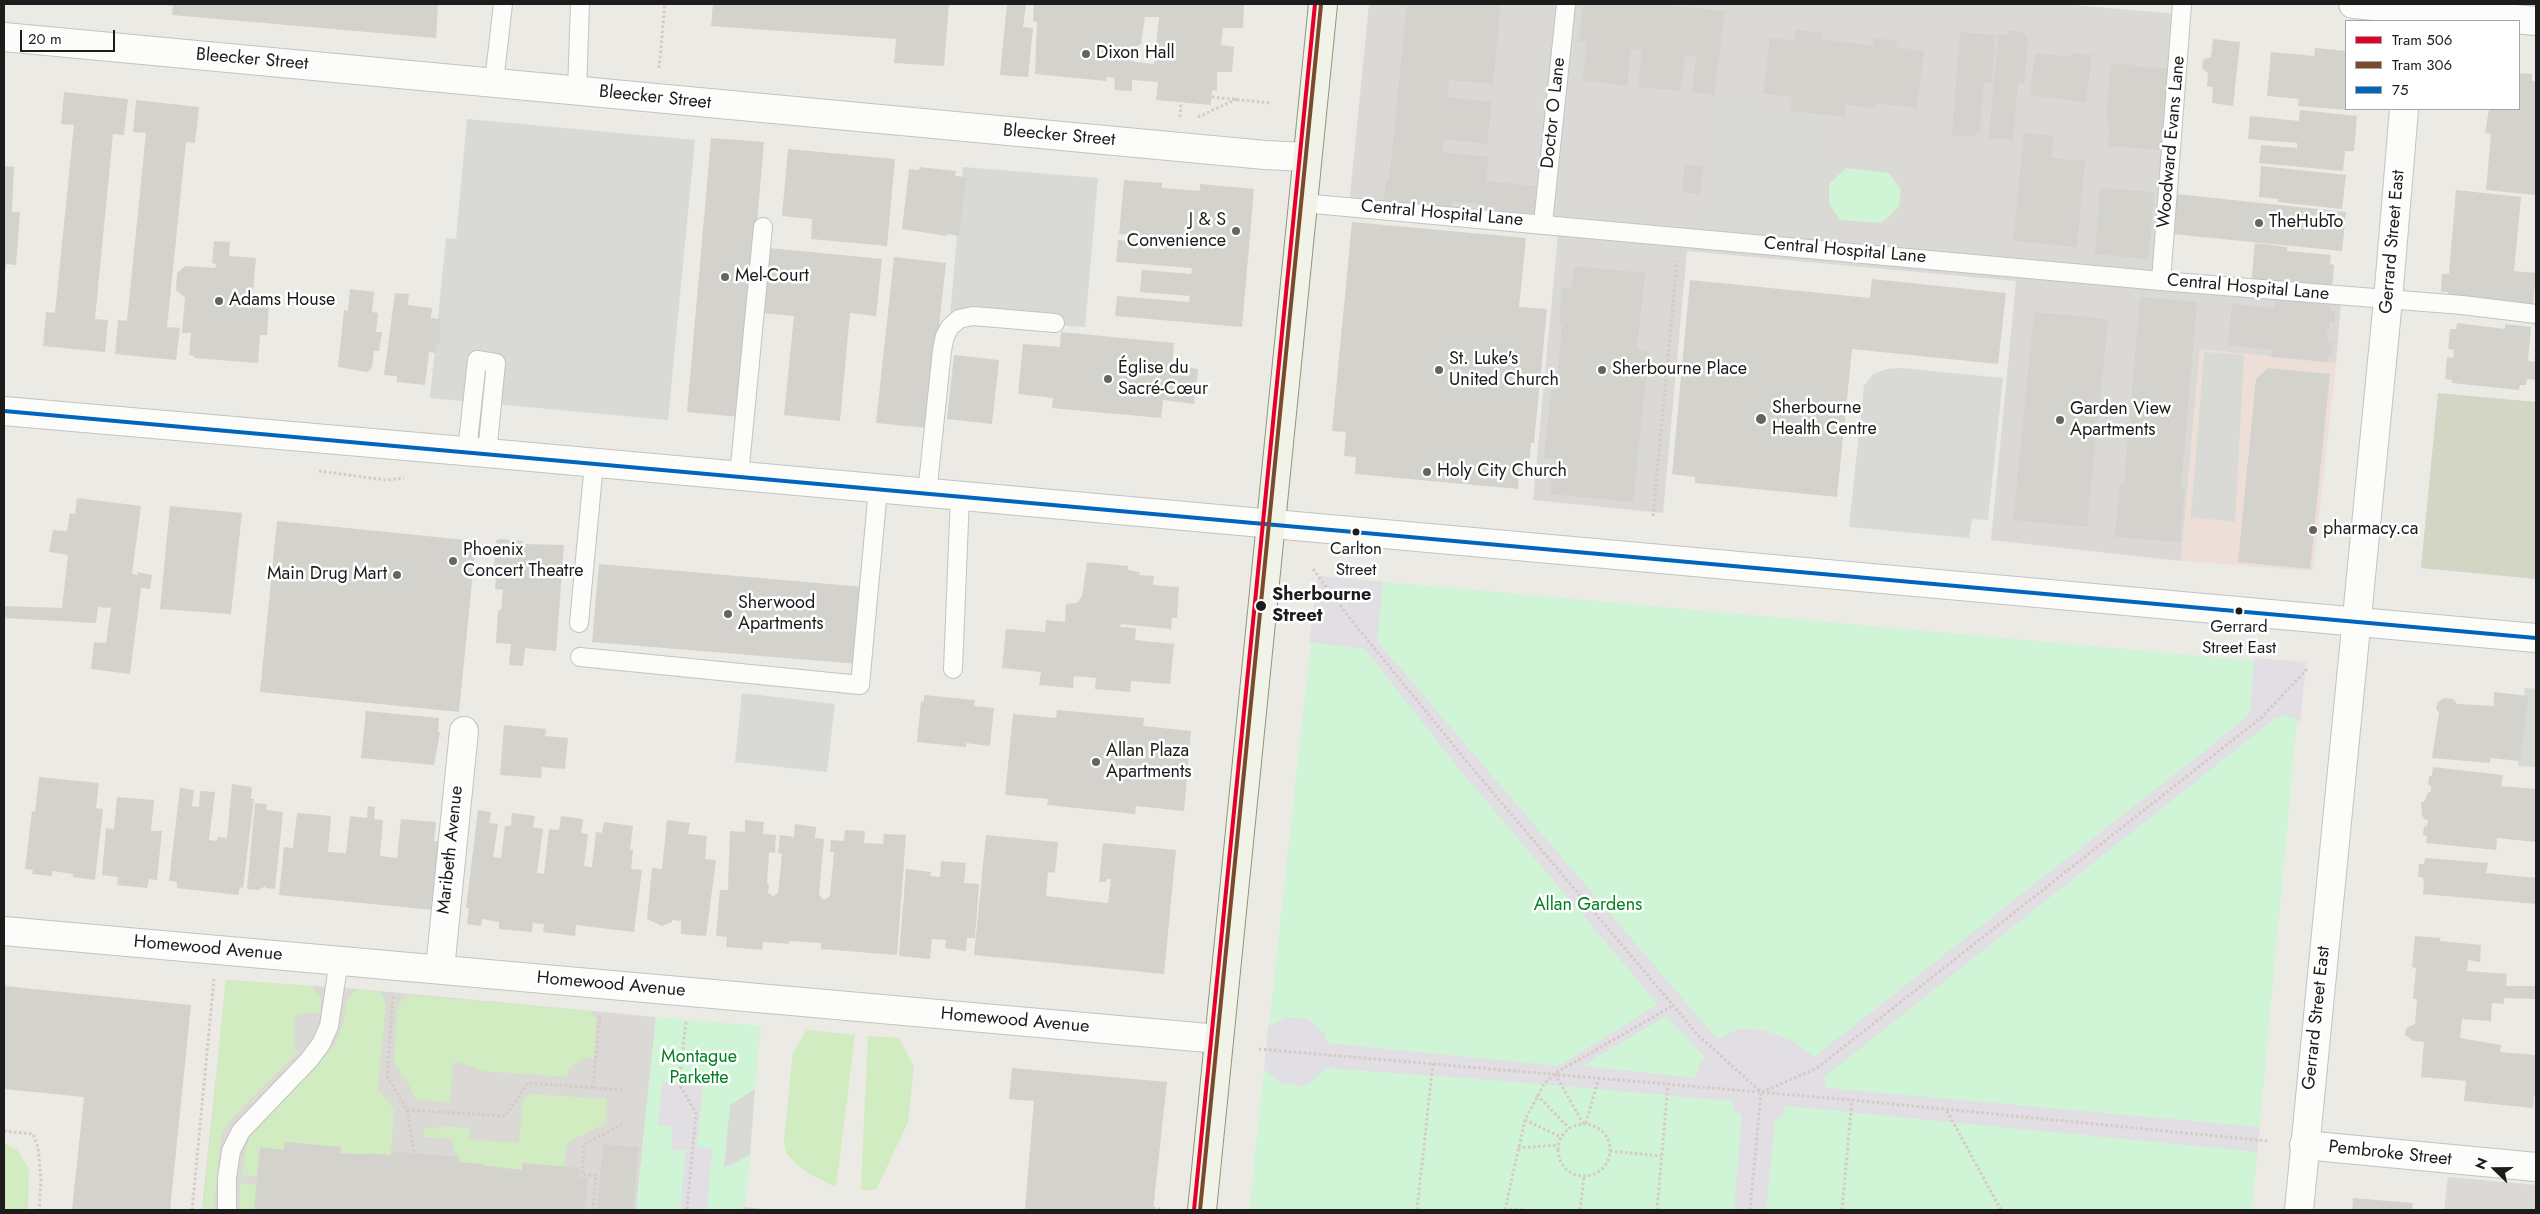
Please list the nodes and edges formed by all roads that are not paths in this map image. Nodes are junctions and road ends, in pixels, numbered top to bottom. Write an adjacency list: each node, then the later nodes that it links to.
1 (504, 4): 10 (lane)
2 (580, 4): 11 (lane)
3 (1323, 4): 13 (main road)
4 (1566, 4): 15 (lane, Doctor O Lane)
5 (2182, 4): 17 (lane, Woodward Evans Lane)
6 (2353, 4): 7 (street)
7 (2413, 12): 8 (street)
8 (2536, 21)
9 (4, 36): 10 (street, Bleecker Street)
10 (494, 82): 11 (street, Bleecker Street)
11 (577, 90): 13 (street, Bleecker Street)
12 (2404, 110): 18 (street, Gerrard Street East)
13 (1307, 157): 14 (main road)
14 (1302, 202): 15 (lane, Central Hospital Lane); 27 (main road)
15 (1543, 223): 17 (lane, Central Hospital Lane)
16 (763, 228): 23 (lane)
17 (2161, 281): 18 (lane, Central Hospital Lane)
18 (2388, 300): 19 (lane, Central Hospital Lane); 28 (street, Gerrard Street East)
19 (2536, 314)
20 (1055, 323): 25 (lane)
21 (4, 411): 22 (street)
22 (594, 463): 23 (street); 29 (lane)
23 (739, 476): 24 (street)
24 (878, 489): 25 (street); 31 (lane)
25 (927, 494): 26 (street)
26 (960, 496): 27 (street); 32 (lane)
27 (1270, 524): 28 (street); 37 (main road)
28 (2356, 621): 30 (street); 38 (street, Gerrard Street East)
29 (579, 622)
30 (2536, 638)
31 (580, 657)
32 (953, 669)
33 (464, 731): 36 (street, Maribeth Avenue)
34 (4, 931): 35 (street, Homewood Avenue)
35 (339, 960): 36 (street, Homewood Avenue); 40 (lane)
36 (440, 970): 37 (street, Homewood Avenue)
37 (1219, 1039): 41 (main road)
38 (2304, 1145): 39 (street, Pembroke Street); 42 (street, Gerrard Street East)
39 (2536, 1167)
40 (227, 1210)
41 (1202, 1210)
42 (2299, 1210)

